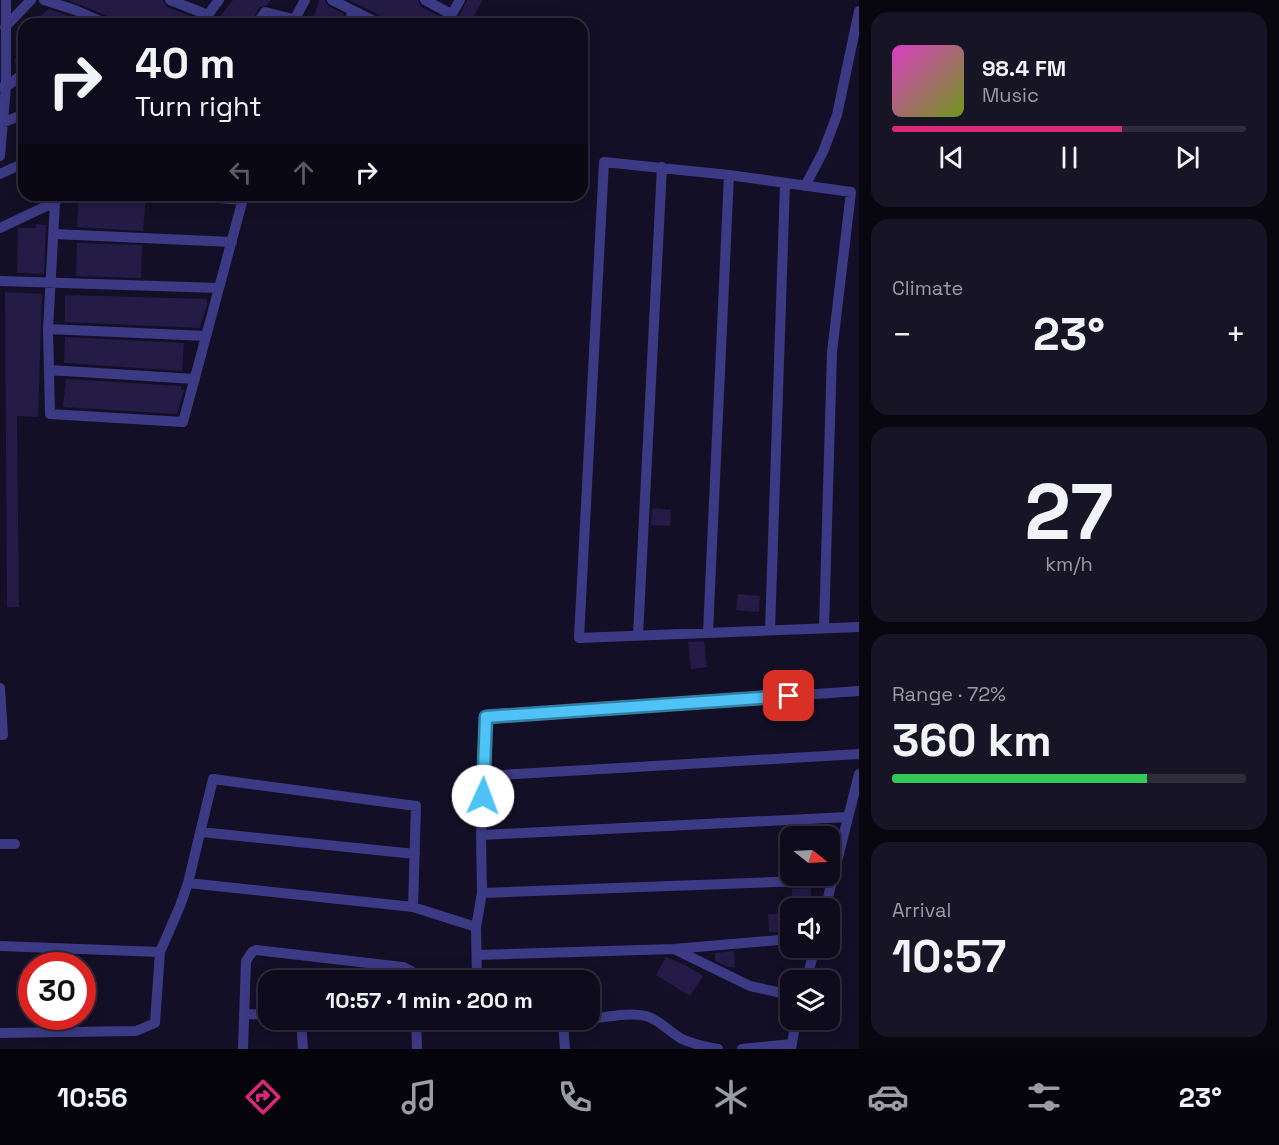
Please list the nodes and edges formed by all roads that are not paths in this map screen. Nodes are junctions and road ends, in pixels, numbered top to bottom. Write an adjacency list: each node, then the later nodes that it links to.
1 (6, 0): 23 (street)
2 (31, 0): 23 (street)
3 (44, 0): 10 (street)
4 (170, 0): 13 (street)
5 (219, 0): 13 (street)
6 (305, 0): 18 (street)
7 (332, 0): 11 (street)
8 (425, 0): 21 (street)
9 (459, 0): 22 (street)
10 (77, 5): 14 (street)
11 (353, 11): 19 (street); 20 (street)
12 (859, 11): 34 (street)
13 (208, 15): 15 (street)
14 (88, 18)
15 (206, 18)
16 (262, 18): 17 (street)
17 (282, 18)
18 (295, 18)
19 (350, 18)
20 (368, 18)
21 (448, 18)
22 (450, 18)
23 (5, 27): 25 (street)
24 (18, 77): 25 (street)
25 (3, 87): 27 (street)
26 (18, 117): 27 (street)
27 (1, 124): 28 (street)
28 (0, 156)
29 (18, 166): 31 (street)
30 (662, 167): 32 (street); 52 (street); 52 (street)
31 (0, 174)
32 (729, 175): 33 (street); 51 (street)
33 (785, 184): 34 (street); 50 (street)
34 (805, 186): 49 (street)
35 (53, 201): 38 (street)
36 (59, 201): 39 (street)
37 (243, 201): 40 (street)
38 (0, 228)
39 (54, 234): 40 (street); 42 (street)
40 (232, 242): 43 (street)
41 (0, 281): 42 (street)
42 (49, 283): 43 (street); 44 (street)
43 (219, 288): 45 (street)
44 (48, 329): 45 (street); 46 (street)
45 (206, 336): 47 (street)
46 (50, 370): 47 (street); 47 (street)
47 (195, 379)
48 (859, 627): 49 (street)
49 (824, 628): 50 (street)
50 (770, 630): 51 (street)
51 (708, 632): 52 (street)
52 (638, 635)
53 (0, 688): 55 (street)
54 (859, 691): 58 (street)
55 (0, 735)
56 (859, 754): 58 (street)
57 (859, 774): 59 (street)
58 (484, 776): 61 (street)
59 (848, 817): 61 (street); 64 (street)
60 (201, 832): 65 (street); 65 (street); 66 (street)
61 (481, 835): 68 (street)
62 (0, 844): 63 (street)
63 (15, 844)
64 (840, 848)
65 (415, 854): 69 (street)
66 (188, 882): 69 (street); 74 (street)
67 (780, 882): 68 (street)
68 (482, 893): 70 (street)
69 (413, 907): 70 (street)
70 (476, 927): 75 (street)
71 (780, 940): 73 (street)
72 (0, 946): 74 (street)
73 (674, 949): 75 (street); 78 (street)
74 (160, 952): 86 (street)
75 (477, 955): 77 (street)
76 (409, 970): 79 (street)
77 (477, 970)
78 (780, 993)
79 (246, 1014): 80 (street); 88 (street)
80 (258, 1015)
81 (600, 1018): 92 (street)
82 (302, 1030): 89 (street)
83 (416, 1030): 90 (street)
84 (564, 1030): 91 (street)
85 (794, 1030): 87 (street)
86 (0, 1034)
87 (791, 1046): 93 (street)
88 (243, 1049)
89 (303, 1049)
90 (417, 1049)
91 (565, 1049)
92 (718, 1049)
93 (742, 1049)

